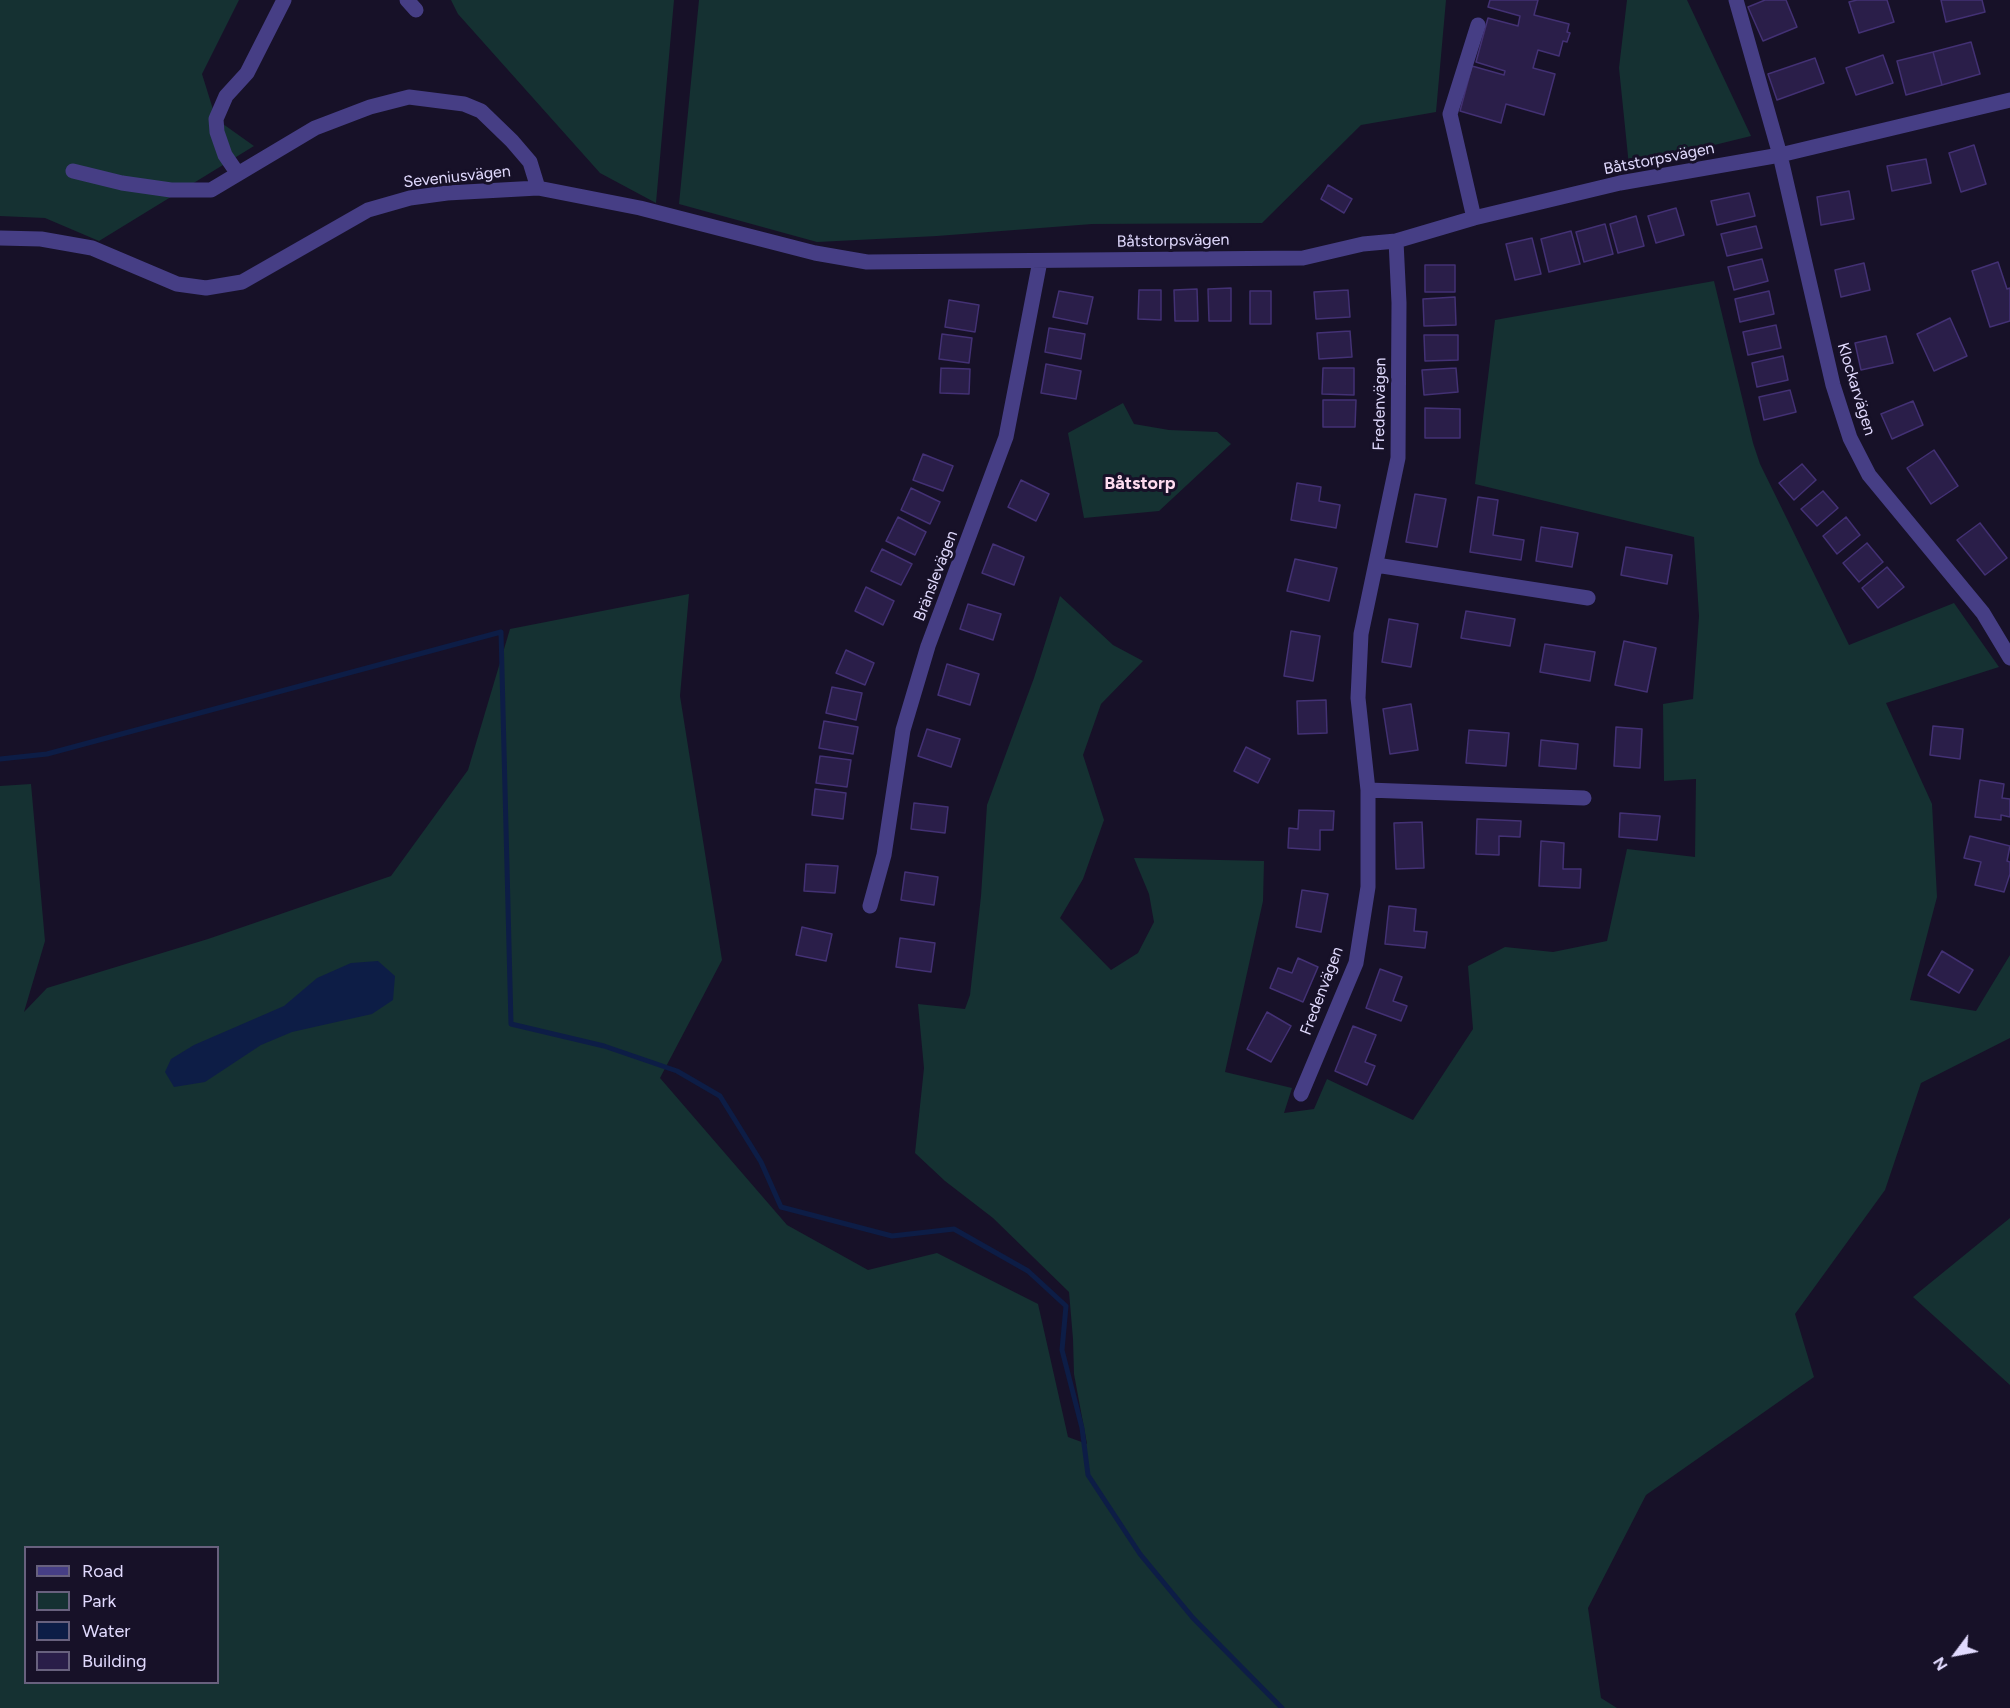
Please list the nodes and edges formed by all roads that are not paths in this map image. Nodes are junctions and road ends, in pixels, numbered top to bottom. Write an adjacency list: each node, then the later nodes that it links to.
1 (284, 0): 7 (street)
2 (1736, 0): 5 (street)
3 (1478, 25): 9 (street)
4 (2010, 100): 5 (street, Båtstorpsvägen)
5 (1780, 154): 9 (street, Båtstorpsvägen); 16 (street, Klockarvägen)
6 (73, 171): 7 (street)
7 (238, 174): 8 (street)
8 (538, 188): 10 (street, Seveniusvägen); 13 (street, Seveniusvägen)
9 (1474, 218): 11 (street, Båtstorpsvägen)
10 (0, 238)
11 (1396, 242): 12 (street, Båtstorpsvägen); 14 (street, Fredenvägen)
12 (1040, 261): 13 (street, Båtstorpsvägen); 19 (street, Bränslevägen)
13 (867, 262)
14 (1376, 565): 15 (street); 17 (street, Fredenvägen)
15 (1588, 598)
16 (2010, 658)
17 (1368, 790): 18 (street); 20 (street, Fredenvägen)
18 (1584, 798)
19 (870, 906)
20 (1301, 1094)

